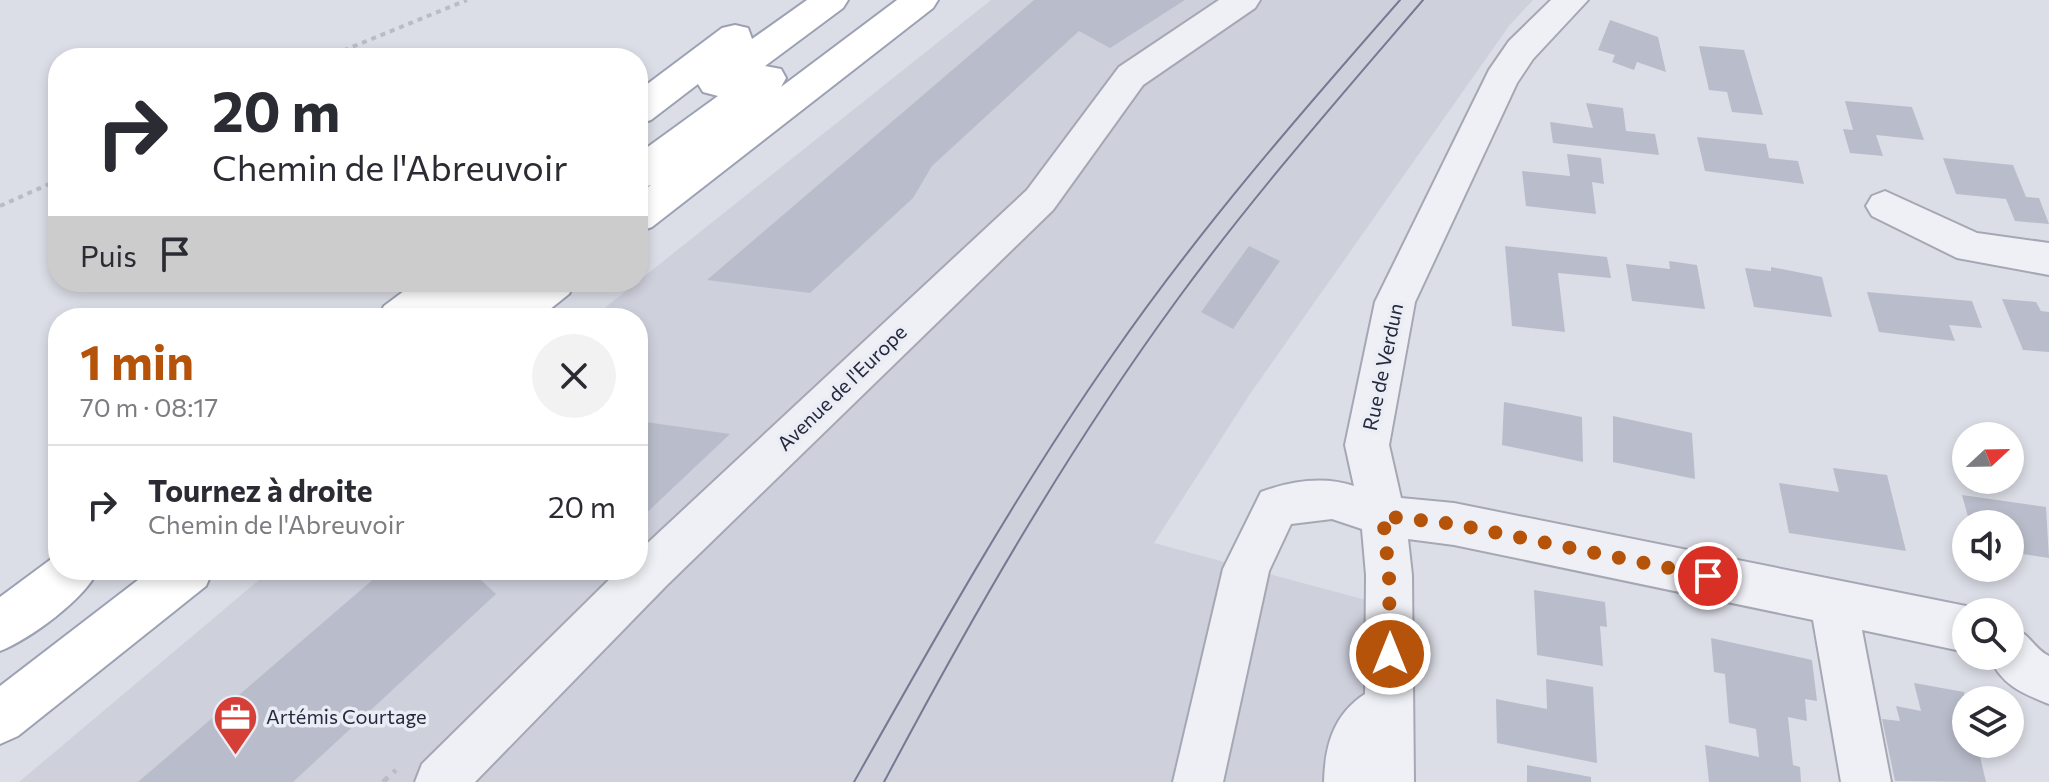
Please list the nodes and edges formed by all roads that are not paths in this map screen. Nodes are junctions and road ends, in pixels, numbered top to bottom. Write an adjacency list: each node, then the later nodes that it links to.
1 (785, 0): 7 (main road)
2 (831, 0): 9 (main road)
3 (875, 0): 10 (main road)
4 (921, 0): 8 (main road)
5 (1243, 0): 22 (street, Avenue de l'Europe)
6 (1571, 0): 21 (street, Rue de Verdun)
7 (648, 103)
8 (725, 148): 11 (street); 13 (main road)
9 (648, 154)
10 (648, 155)
11 (648, 157)
12 (1885, 206): 14 (street)
13 (648, 208)
14 (2049, 259)
15 (433, 292): 18 (main road)
16 (490, 292): 19 (main road)
17 (542, 292): 20 (main road)
18 (412, 308)
19 (470, 308)
20 (522, 308)
21 (1383, 516): 27 (street); 35 (street, Rue de Verdun); 38 (street)
22 (648, 573)
23 (61, 580): 29 (main road)
24 (132, 580): 34 (main road)
25 (176, 580): 36 (main road)
26 (641, 580): 37 (street, Avenue de l'Europe)
27 (1833, 602): 28 (street); 41 (street)
28 (1952, 626)
29 (0, 627)
30 (2024, 639): 31 (street)
31 (2049, 643)
32 (2024, 667): 33 (street)
33 (2049, 680)
34 (0, 690)
35 (1390, 706): 39 (street); 40 (street, Rue de Verdun)
36 (0, 718)
37 (440, 782)
38 (1198, 782)
39 (1349, 782)
40 (1389, 782)
41 (1866, 782)

